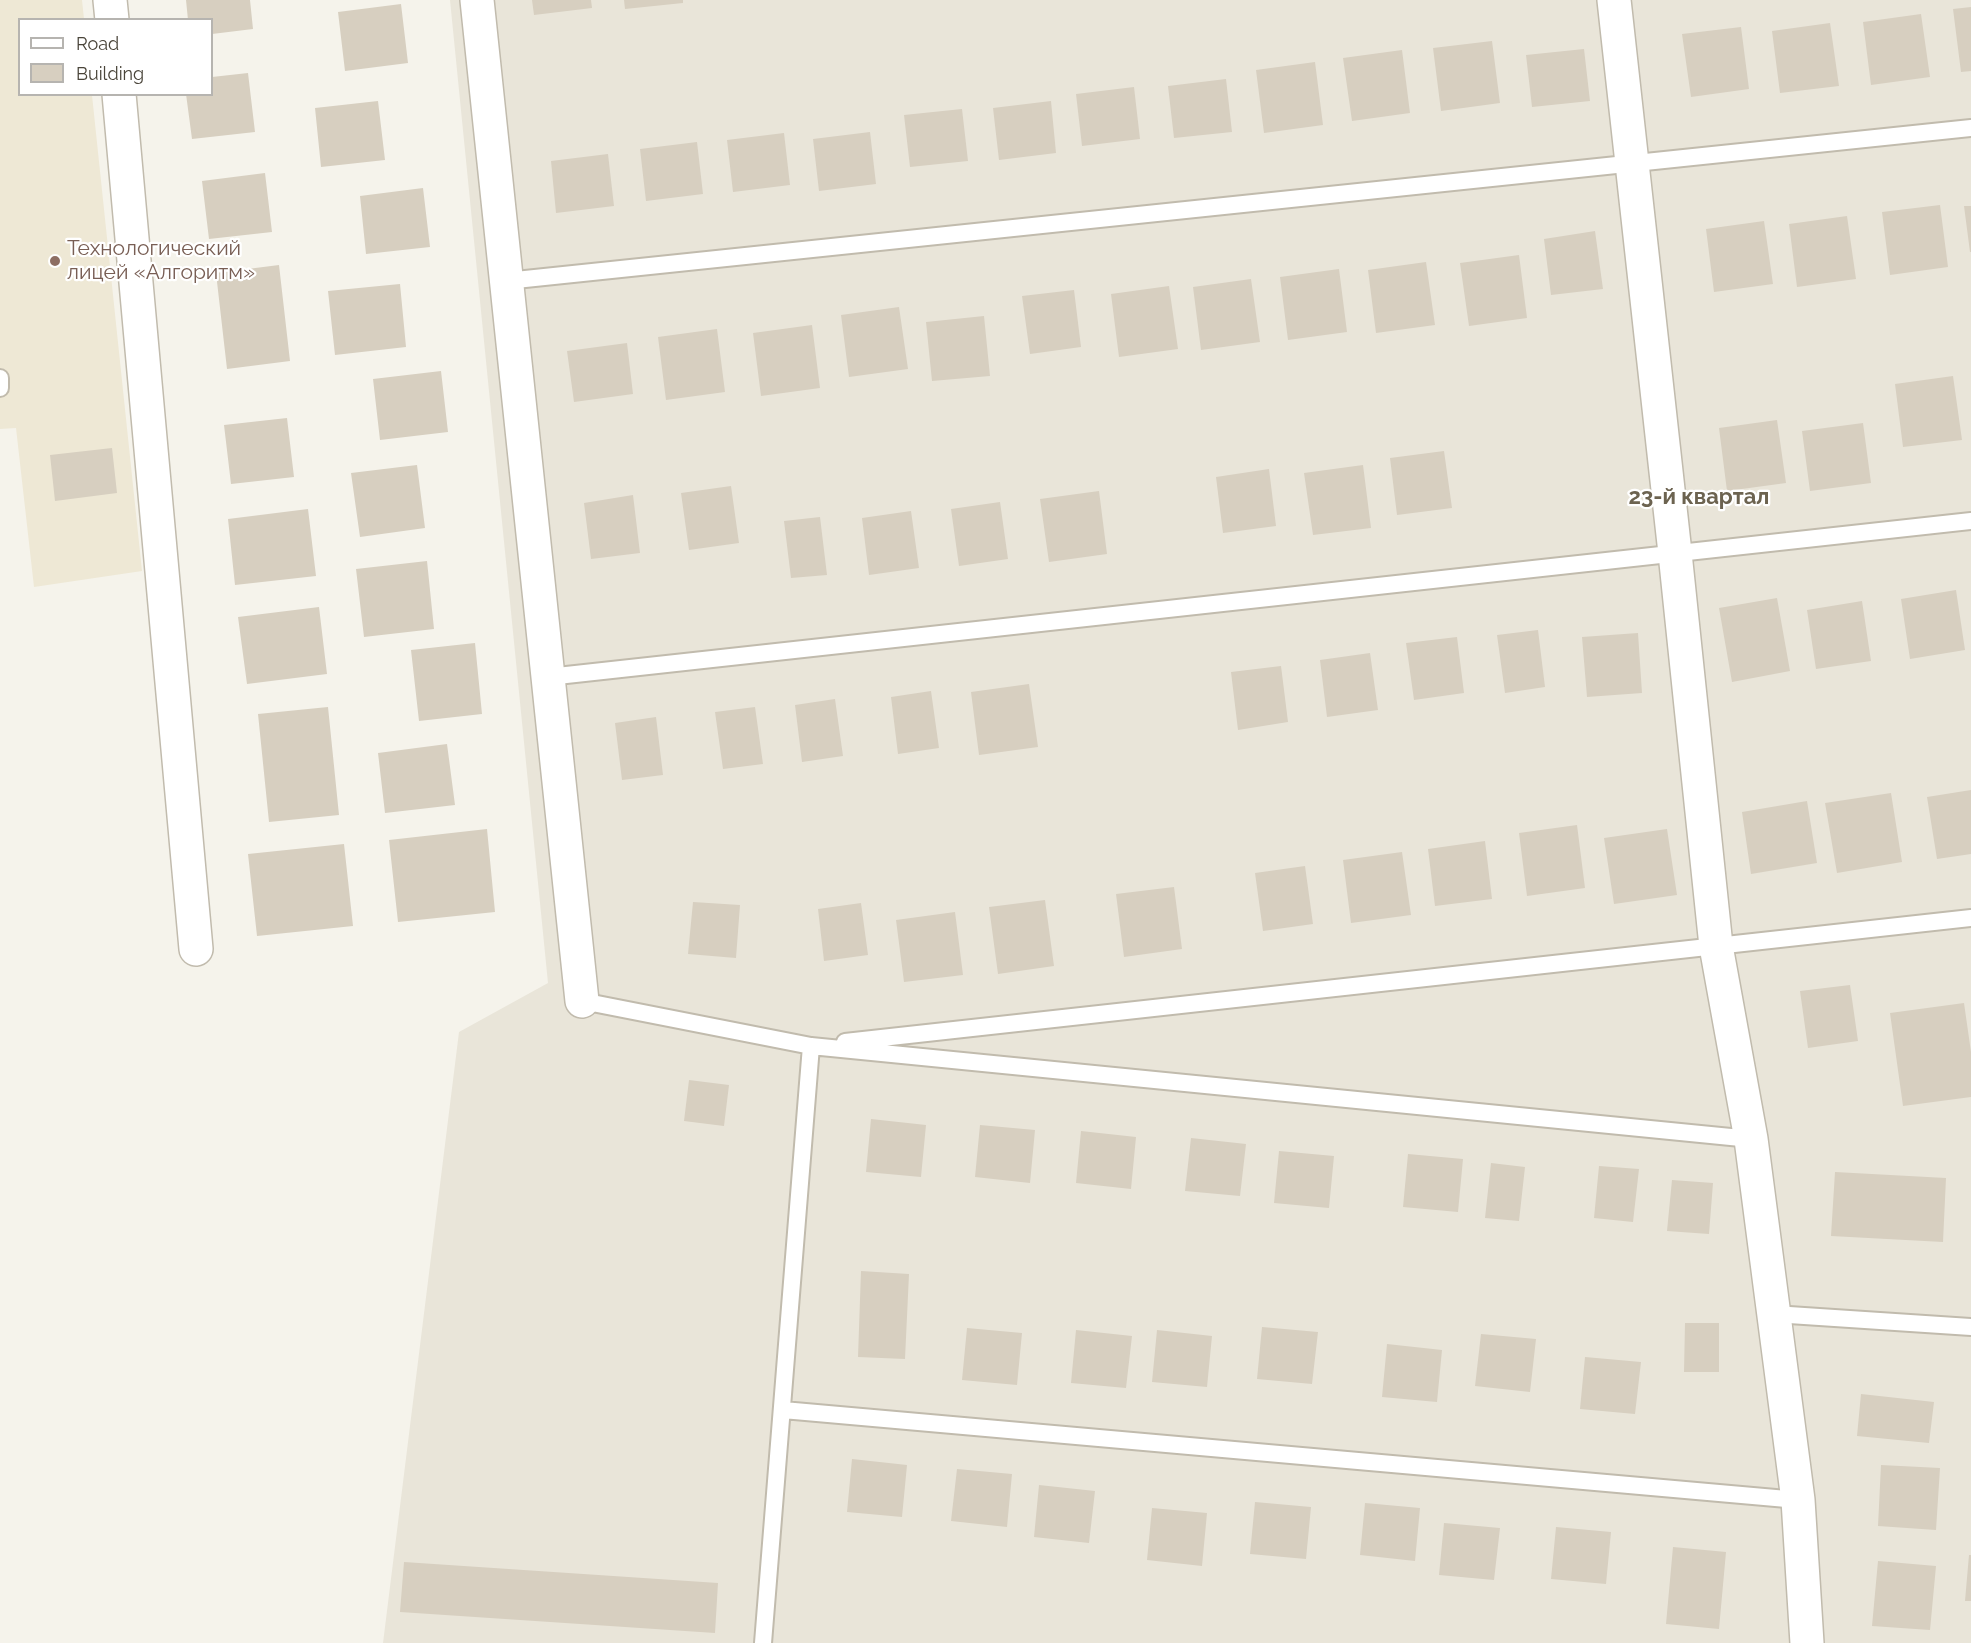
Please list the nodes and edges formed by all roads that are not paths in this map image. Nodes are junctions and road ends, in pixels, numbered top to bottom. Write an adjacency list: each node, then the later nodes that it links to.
1 (110, 0): 4 (street)
2 (477, 0): 8 (street)
3 (1614, 0): 7 (street)
4 (112, 18)
5 (119, 96): 16 (street)
6 (1971, 128): 7 (lane)
7 (1631, 164): 8 (lane); 12 (street)
8 (506, 281): 13 (street)
9 (0, 378): 10 (lane)
10 (0, 388)
11 (1971, 521): 12 (lane)
12 (1676, 553): 13 (lane); 15 (street)
13 (548, 677): 17 (street)
14 (1971, 918): 15 (lane)
15 (1716, 946): 18 (lane); 19 (street)
16 (196, 949)
17 (582, 1001): 18 (lane)
18 (811, 1046): 19 (lane); 22 (lane)
19 (1750, 1139): 20 (street)
20 (1774, 1314): 21 (lane); 23 (street)
21 (1971, 1327)
22 (783, 1410): 23 (lane); 24 (lane)
23 (1798, 1500): 25 (street)
24 (763, 1643)
25 (1807, 1643)

